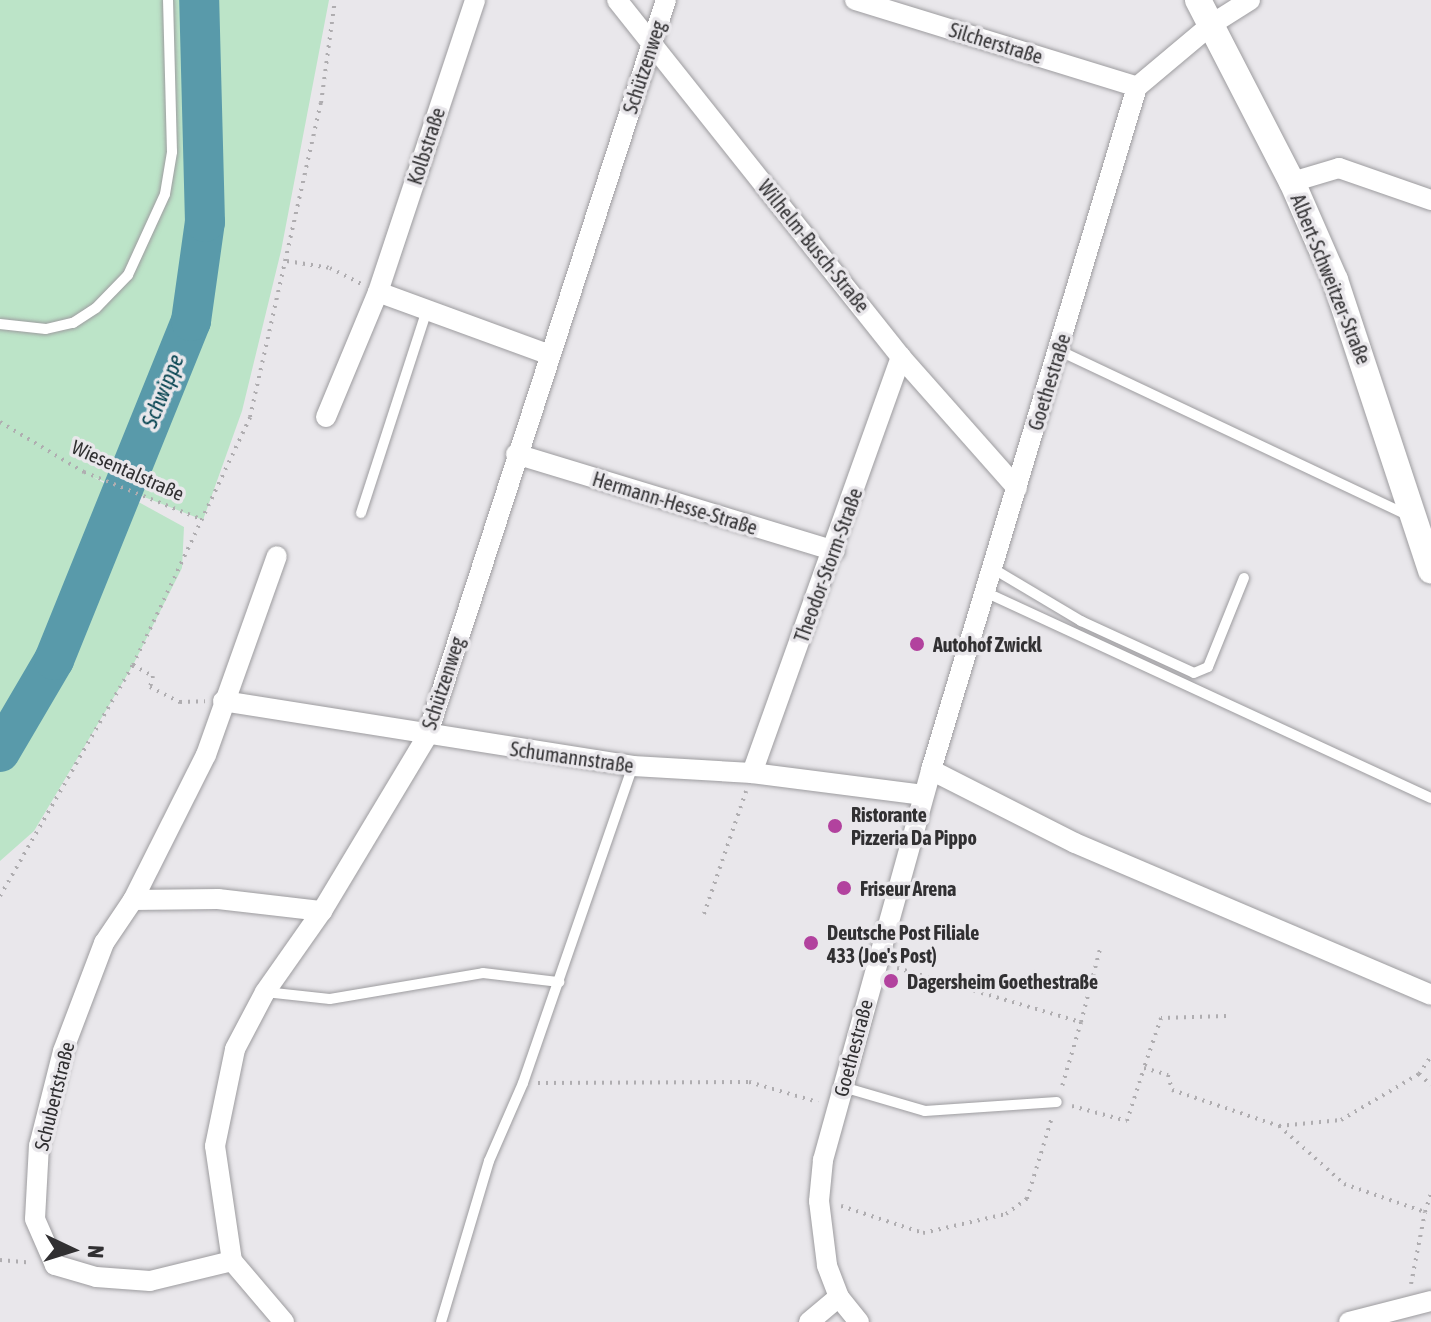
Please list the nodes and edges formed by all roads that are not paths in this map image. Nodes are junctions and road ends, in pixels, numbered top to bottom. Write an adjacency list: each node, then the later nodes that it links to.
1 (168, 0): 15 (lane)
2 (475, 0): 13 (street, Kolbstraße)
3 (617, 0): 9 (street, Wilhelm-Busch-Straße)
4 (666, 0): 9 (street, Schützenweg)
5 (855, 0): 10 (street, Silcherstraße)
6 (1198, 0): 8 (street, Albert-Schweitzer-Straße)
7 (1250, 0): 8 (street)
8 (1212, 24): 10 (street); 11 (street, Albert-Schweitzer-Straße)
9 (652, 43): 17 (street, Schützenweg); 18 (street, Wilhelm-Busch-Straße)
10 (1137, 87): 16 (street, Goethestraße)
11 (1292, 182): 12 (street); 23 (street, Albert-Schweitzer-Straße)
12 (1431, 200)
13 (378, 292): 14 (street); 19 (street, Kolbstraße)
14 (427, 310): 17 (street); 22 (lane)
15 (0, 324)
16 (1058, 350): 21 (street, Goethestraße); 23 (lane)
17 (550, 355): 20 (street, Schützenweg)
18 (901, 357): 21 (street, Wilhelm-Busch-Straße); 24 (street, Theodor-Storm-Straße)
19 (326, 417)
20 (516, 454): 24 (street, Hermann-Hesse-Straße); 31 (street, Schützenweg)
21 (1017, 488): 26 (street, Goethestraße)
22 (361, 513)
23 (1415, 518): 27 (street, Albert-Schweitzer-Straße)
24 (835, 551): 34 (street, Theodor-Storm-Straße)
25 (277, 556): 30 (street, Schubertstraße)
26 (992, 568): 28 (lane); 29 (street, Goethestraße)
27 (1431, 571)
28 (1244, 578)
29 (985, 592): 33 (street, Goethestraße); 36 (lane)
30 (223, 701): 31 (street, Schumannstraße); 37 (street, Schubertstraße)
31 (427, 736): 32 (street, Schumannstraße); 38 (street, Schützenweg)
32 (633, 766): 34 (street, Schumannstraße); 39 (lane)
33 (931, 770): 35 (street, Goethestraße); 41 (street)
34 (752, 773): 35 (street, Schumannstraße)
35 (924, 795): 42 (street, Goethestraße)
36 (1431, 798)
37 (133, 900): 38 (street); 44 (street, Schubertstraße)
38 (322, 911): 40 (street, Schützenweg)
39 (559, 982): 40 (lane); 48 (lane)
40 (265, 992): 44 (street, Schützenweg)
41 (1431, 995)
42 (843, 1087): 43 (lane); 45 (street, Goethestraße)
43 (1057, 1102)
44 (232, 1261): 47 (street)
45 (839, 1297): 49 (street); 50 (street, Goethestraße)
46 (1415, 1310): 51 (street)
47 (284, 1322)
48 (441, 1322)
49 (809, 1322)
50 (859, 1322)
51 (1349, 1322)

